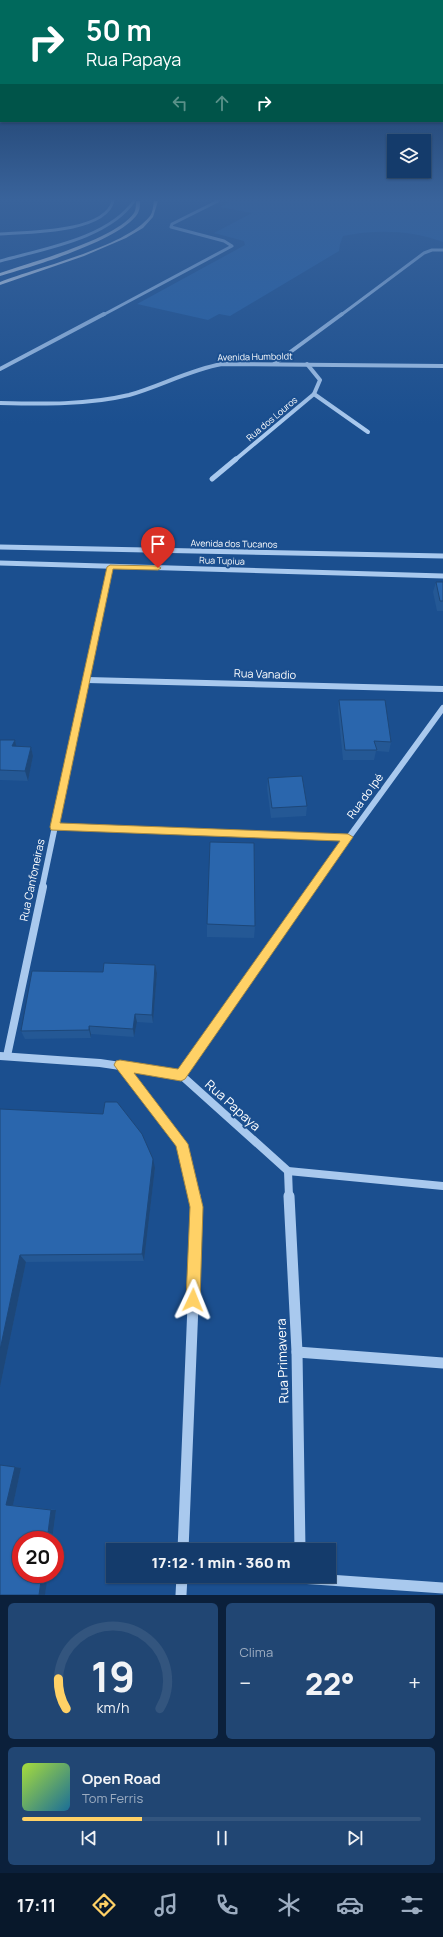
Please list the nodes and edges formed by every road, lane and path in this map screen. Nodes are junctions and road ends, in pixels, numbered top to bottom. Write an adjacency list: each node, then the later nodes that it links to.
1 (23, 275): 4 (main road)
2 (176, 275): 8 (street)
3 (394, 275): 5 (street)
4 (0, 284)
5 (274, 364): 6 (street, Avenida Humboldt); 10 (street, Avenida Humboldt)
6 (308, 364): 7 (street, Avenida Humboldt); 9 (street)
7 (443, 366)
8 (0, 369)
9 (314, 394): 11 (street); 12 (street, Rua dos Louros)
10 (0, 402)
11 (368, 432)
12 (212, 478)
13 (0, 547): 14 (street, Avenida dos Tucanos)
14 (443, 556)
15 (0, 563): 16 (street, Rua Tupiua)
16 (110, 567): 17 (street, Rua Tupiua); 18 (street, Rua Canfoneiras)
17 (443, 576)
18 (87, 680): 19 (street, Rua Vanadio); 21 (street, Rua Canfoneiras)
19 (443, 689)
20 (443, 708): 22 (street, Rua do Ipé)
21 (54, 827): 22 (street); 23 (street, Rua Canfoneiras)
22 (348, 837): 25 (street, Rua do Ipé)
23 (4, 1056): 24 (street)
24 (120, 1065): 25 (street); 30 (street)
25 (181, 1075): 26 (street, Rua Papaya)
26 (288, 1171): 27 (street); 28 (street, Rua Primavera)
27 (443, 1186)
28 (298, 1352): 29 (street); 31 (street, Rua Primavera)
29 (443, 1363)
30 (183, 1543)
31 (300, 1543)
32 (336, 1580): 34 (street)
33 (182, 1583): 35 (street)
34 (443, 1588)
35 (181, 1595)

